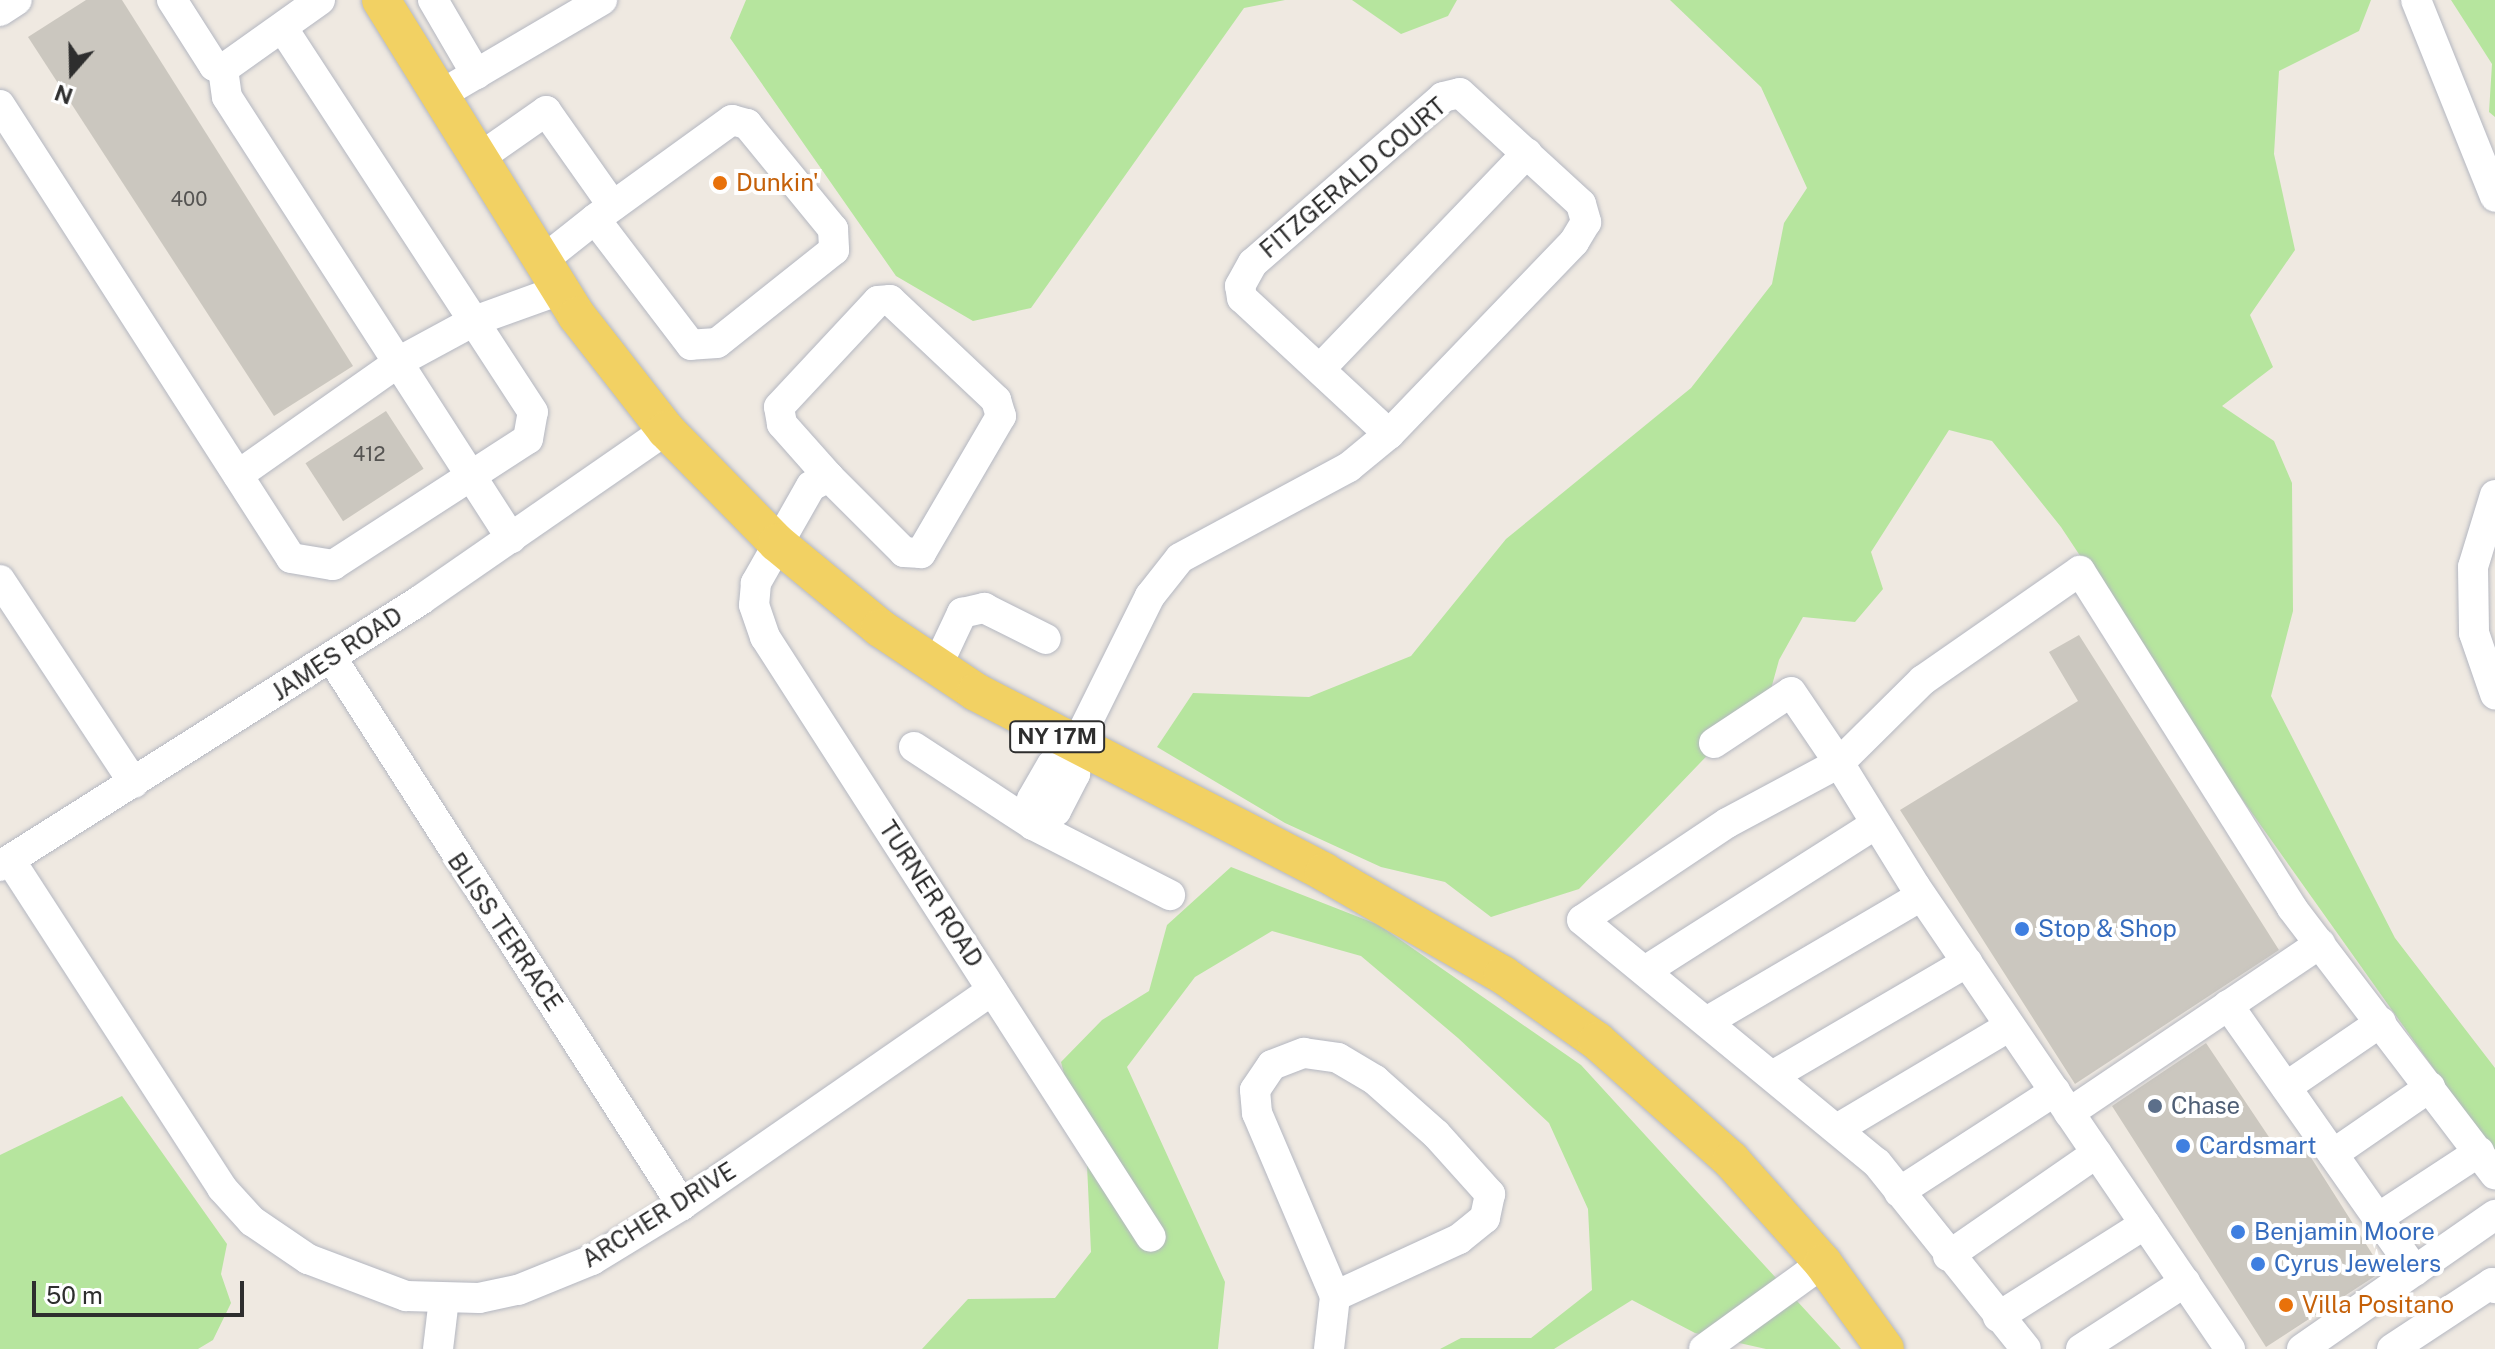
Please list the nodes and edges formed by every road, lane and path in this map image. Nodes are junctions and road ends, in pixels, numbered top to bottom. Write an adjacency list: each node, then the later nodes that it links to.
1 (17, 0): 8 (street)
2 (172, 0): 10 (street)
3 (320, 0): 9 (street)
4 (381, 0): 12 (main road, NY 17M)
5 (433, 0): 11 (street)
6 (602, 0): 11 (street)
7 (2416, 0): 16 (street)
8 (0, 11)
9 (283, 28): 10 (street); 19 (street)
10 (223, 69): 20 (street)
11 (476, 74): 12 (street)
12 (440, 95): 15 (main road, NY 17M)
13 (0, 105): 25 (street)
14 (1527, 153): 21 (street); 21 (street, FITZGERALD COURT); 23 (street, FITZGERALD COURT)
15 (479, 158): 17 (street); 18 (main road, NY 17M)
16 (2495, 197)
17 (604, 212): 17 (street); 18 (street)
18 (551, 275): 19 (street); 22 (main road, NY 17M)
19 (474, 321): 20 (street); 24 (street)
20 (400, 361): 24 (street); 25 (street)
21 (1320, 369): 23 (street, FITZGERALD COURT)
22 (666, 430): 28 (street, JAMES ROAD); 29 (main road, NY 17M)
23 (1389, 434): 37 (street, FITZGERALD COURT)
24 (474, 474): 25 (street); 28 (street)
25 (238, 475)
26 (829, 477): 26 (street); 29 (street, TURNER ROAD)
27 (2495, 495): 34 (street)
28 (511, 538): 32 (street, JAMES ROAD)
29 (777, 543): 33 (main road, NY 17M); 48 (street, TURNER ROAD)
30 (0, 580): 39 (street)
31 (1046, 639): 33 (street)
32 (331, 657): 39 (street, JAMES ROAD); 62 (street, BLISS TERRACE)
33 (937, 666): 37 (main road, NY 17M)
34 (2495, 694)
35 (1714, 743): 38 (street)
36 (914, 747): 40 (street)
37 (1071, 754): 40 (street); 68 (main road, NY 17M)
38 (1839, 763): 41 (street); 45 (street); 47 (street)
39 (134, 783): 42 (street, JAMES ROAD)
40 (1037, 818): 43 (street)
41 (1876, 824): 44 (street); 47 (street)
42 (5, 863): 73 (street, ARCHER DRIVE)
43 (1170, 895)
44 (1921, 896): 46 (street); 50 (street)
45 (2320, 944): 49 (street); 51 (street)
46 (1967, 962): 52 (street); 53 (street)
47 (1645, 971): 50 (street)
48 (992, 990): 62 (street, ARCHER DRIVE); 66 (street, TURNER ROAD)
49 (2228, 1005): 54 (street); 56 (street)
50 (1708, 1021): 53 (street)
51 (2381, 1022): 54 (street); 55 (street)
52 (2010, 1026): 56 (street); 57 (street)
53 (1774, 1075): 57 (street)
54 (2286, 1087): 59 (street)
55 (2430, 1087): 59 (street); 60 (street)
56 (2062, 1102): 58 (street); 61 (street)
57 (1837, 1129): 61 (street)
58 (2097, 1153): 65 (street); 67 (street)
59 (2333, 1154): 64 (street)
60 (2487, 1163): 64 (street)
61 (1899, 1192): 67 (street)
62 (682, 1205): 73 (street, ARCHER DRIVE)
63 (2495, 1215): 69 (street)
64 (2378, 1218): 69 (street)
65 (2145, 1224): 70 (street); 74 (street)
66 (1151, 1237)
67 (1948, 1256): 74 (street)
68 (1823, 1263): 77 (street); 78 (main road, NY 17M)
69 (2415, 1271): 82 (street)
70 (2185, 1282): 80 (street); 81 (street)
71 (2495, 1288): 83 (street)
72 (1335, 1296): 72 (street); 76 (street)
73 (444, 1299): 75 (street)
74 (1998, 1317): 79 (street)
75 (438, 1349)
76 (1329, 1349)
77 (1704, 1349)
78 (1885, 1349)
79 (2026, 1349)
80 (2081, 1349)
81 (2230, 1349)
82 (2302, 1349)
83 (2392, 1349)

